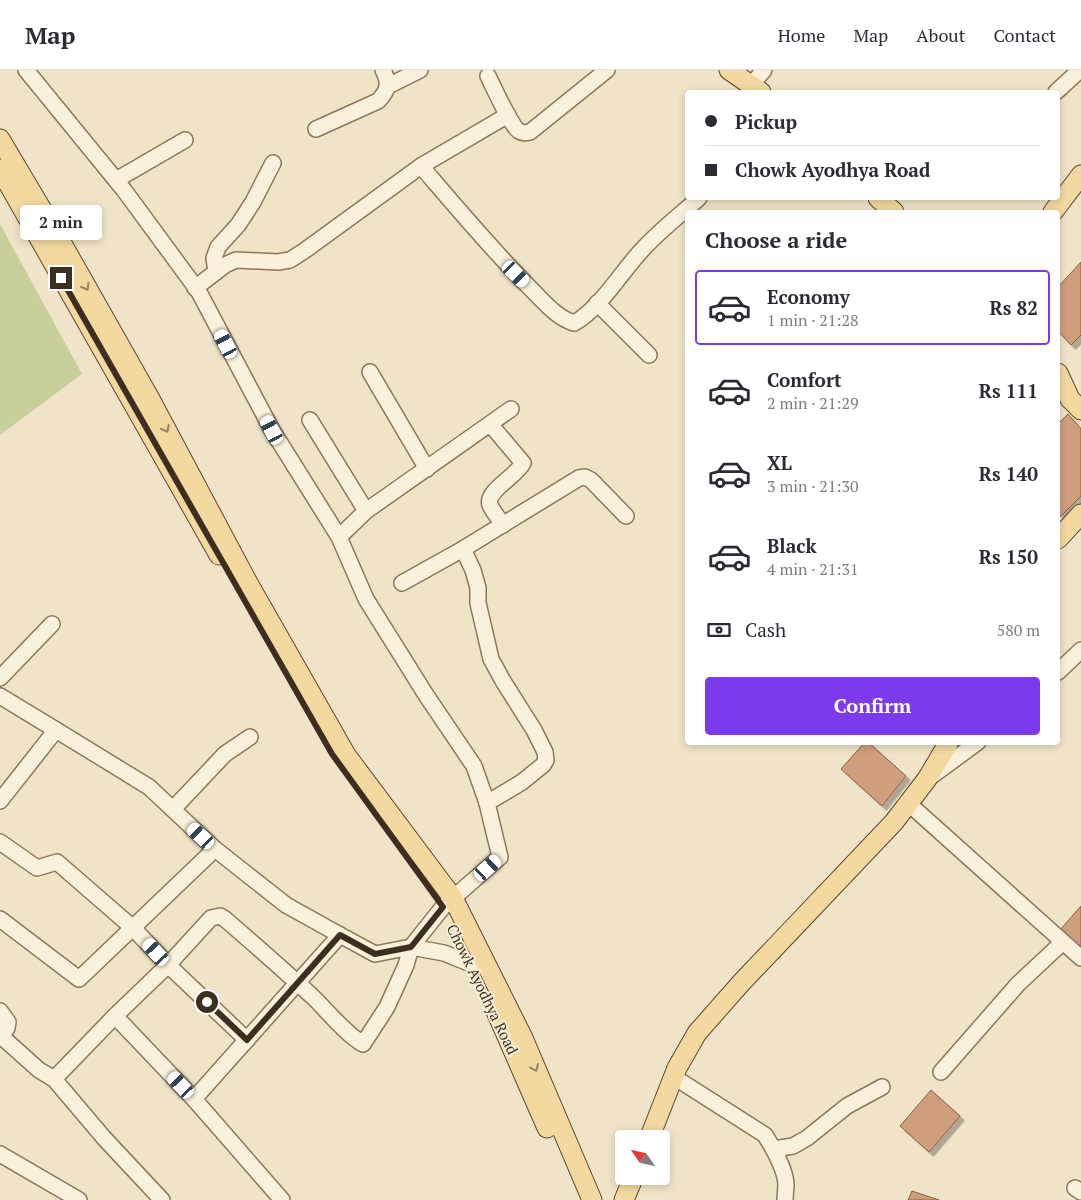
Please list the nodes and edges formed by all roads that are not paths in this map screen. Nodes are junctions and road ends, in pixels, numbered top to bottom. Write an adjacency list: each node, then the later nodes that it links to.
1 (26, 70): 19 (street)
2 (383, 70): 9 (street)
3 (420, 70): 9 (street)
4 (607, 70): 12 (street)
5 (729, 70): 10 (main road)
6 (764, 70): 10 (street)
7 (1079, 70): 11 (street)
8 (488, 76): 12 (street)
9 (388, 86): 13 (street)
10 (756, 89)
11 (1058, 90)
12 (508, 115): 17 (street)
13 (316, 129)
14 (0, 139): 20 (main road, Chowk Ayodhya Road)
15 (185, 140): 19 (street)
16 (273, 163): 27 (street)
17 (421, 166): 27 (street); 29 (street)
18 (1081, 175): 25 (main road)
19 (116, 180): 28 (street)
20 (8, 181): 62 (main road, Chowk Ayodhya Road)
21 (697, 200): 23 (street)
22 (880, 200): 24 (main road)
23 (686, 210)
24 (892, 210)
25 (1055, 210)
26 (685, 211): 29 (street)
27 (216, 272): 28 (street)
28 (195, 288): 42 (street)
29 (597, 303): 30 (street)
30 (649, 355)
31 (370, 372): 37 (street)
32 (1060, 377): 34 (main road)
33 (511, 409): 36 (street)
34 (1081, 410)
35 (310, 420): 38 (street)
36 (490, 424): 37 (street); 41 (street)
37 (427, 469): 38 (street)
38 (366, 511): 42 (street)
39 (1081, 514): 43 (main road)
40 (626, 516): 41 (street)
41 (503, 525): 44 (street)
42 (339, 537): 57 (street)
43 (1060, 537)
44 (463, 549): 45 (street); 57 (street)
45 (402, 583)
46 (52, 624): 49 (street)
47 (1081, 650): 48 (street)
48 (1060, 670)
49 (0, 678)
50 (0, 696): 51 (street)
51 (56, 730): 56 (street); 59 (street)
52 (250, 736): 59 (street)
53 (947, 745): 55 (main road)
54 (974, 745): 55 (street)
55 (927, 779): 58 (main road)
56 (0, 801)
57 (487, 802): 62 (street)
58 (908, 803): 66 (street); 77 (main road)
59 (172, 809): 61 (street)
60 (0, 842): 64 (street)
61 (215, 849): 64 (street); 65 (street)
62 (448, 903): 67 (street); 70 (main road, Chowk Ayodhya Road); 89 (main road, one-way to 89)
63 (0, 919): 64 (street)
64 (133, 928): 69 (street)
65 (340, 935): 67 (street); 71 (street)
66 (1063, 942): 68 (street); 76 (street)
67 (411, 947): 70 (street); 71 (street)
68 (1081, 958)
69 (168, 965): 71 (street); 73 (street); 75 (street)
70 (476, 966): 88 (main road, Chowk Ayodhya Road)
71 (298, 983): 75 (street)
72 (0, 1011): 74 (street)
73 (115, 1016): 78 (street); 80 (street)
74 (1, 1037): 78 (street)
75 (247, 1040): 80 (street)
76 (941, 1072)
77 (674, 1077): 81 (main road); 82 (street)
78 (54, 1080): 86 (street)
79 (882, 1087): 82 (street)
80 (194, 1099): 87 (street)
81 (653, 1130)
82 (774, 1149): 91 (street)
83 (0, 1154): 85 (street)
84 (630, 1185): 90 (main road)
85 (79, 1200)
86 (162, 1200)
87 (282, 1200)
88 (579, 1200)
89 (592, 1200)
90 (624, 1200)
91 (785, 1200)

